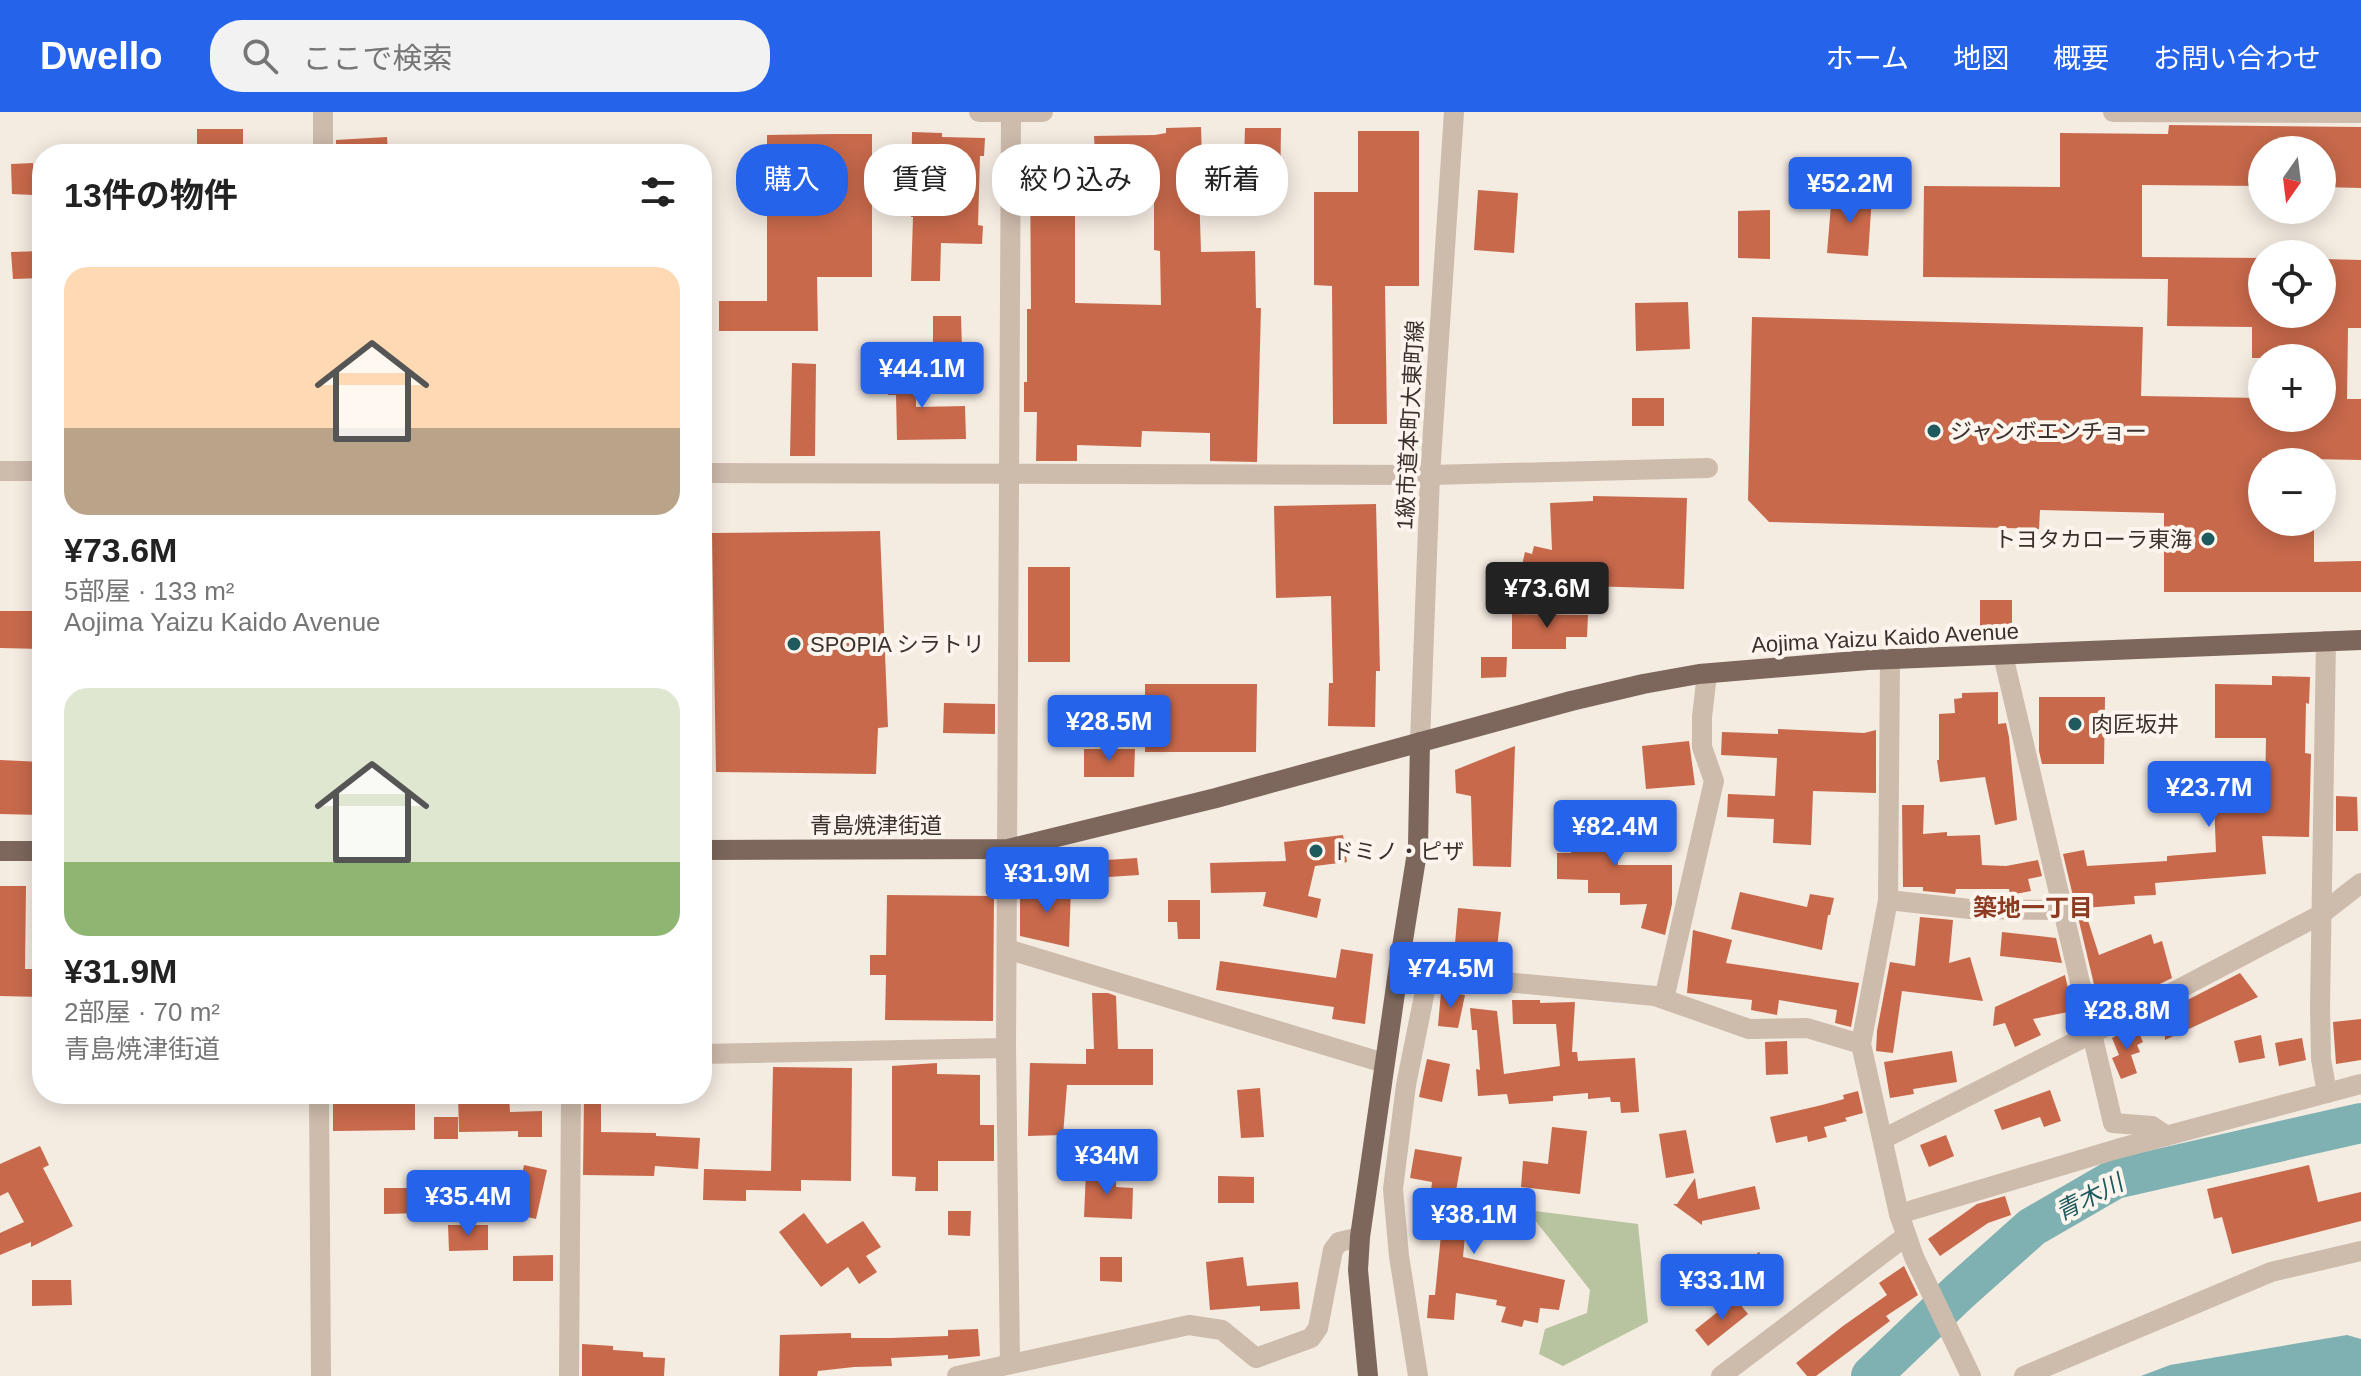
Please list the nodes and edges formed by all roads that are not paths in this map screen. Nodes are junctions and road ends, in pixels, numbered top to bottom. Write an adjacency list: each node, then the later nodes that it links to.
1 (323, 112): 8 (street)
2 (979, 112): 3 (street)
3 (1011, 112): 4 (street); 13 (street)
4 (1043, 112)
5 (1454, 112): 14 (street, 1級市道本町大東町線)
6 (2113, 112): 7 (street)
7 (2361, 113)
8 (323, 144)
9 (1708, 468): 14 (street)
10 (0, 471): 11 (street)
11 (32, 471)
12 (712, 473): 13 (street)
13 (1009, 475): 14 (street); 21 (street)
14 (1430, 475): 20 (street, 1級市道本町大東町線)
15 (2361, 640): 16 (main road, Aojima Yaizu Kaido Avenue)
16 (2326, 641): 17 (main road, Aojima Yaizu Kaido Avenue); 28 (street)
17 (2003, 655): 18 (main road, Aojima Yaizu Kaido Avenue); 27 (street)
18 (1890, 660): 19 (main road, Aojima Yaizu Kaido Avenue); 26 (street)
19 (1707, 674): 20 (main road, Aojima Yaizu Kaido Avenue); 32 (street)
20 (1420, 742): 21 (main road, 青島焼津街道); 30 (main road)
21 (1008, 849): 22 (main road, 青島焼津街道); 29 (street)
22 (712, 850)
23 (0, 851): 24 (main road)
24 (32, 851)
25 (2361, 883): 28 (street)
26 (1888, 900): 27 (street); 34 (street)
27 (2063, 910): 33 (street)
28 (2320, 915): 33 (street); 39 (street)
29 (1007, 949): 35 (street); 37 (street)
30 (1398, 972): 31 (street); 37 (main road)
31 (1428, 976): 32 (street); 53 (street)
32 (1664, 999): 34 (street)
33 (2092, 1034): 42 (street); 43 (street)
34 (1861, 1044): 43 (street)
35 (1006, 1048): 36 (street); 48 (street)
36 (712, 1054)
37 (1384, 1063): 46 (main road)
38 (2361, 1084): 39 (street)
39 (2327, 1093): 42 (street)
40 (319, 1104): 49 (street)
41 (571, 1104): 50 (street)
42 (2167, 1136): 44 (street)
43 (1883, 1139): 44 (street)
44 (1899, 1214): 45 (street)
45 (1906, 1236): 54 (street); 55 (street)
46 (1360, 1237): 48 (street); 52 (main road)
47 (2361, 1251): 56 (street)
48 (1008, 1369): 51 (street)
49 (321, 1376)
50 (569, 1376)
51 (957, 1376)
52 (1368, 1376)
53 (1418, 1376)
54 (1721, 1376)
55 (1971, 1376)
56 (2024, 1376)

